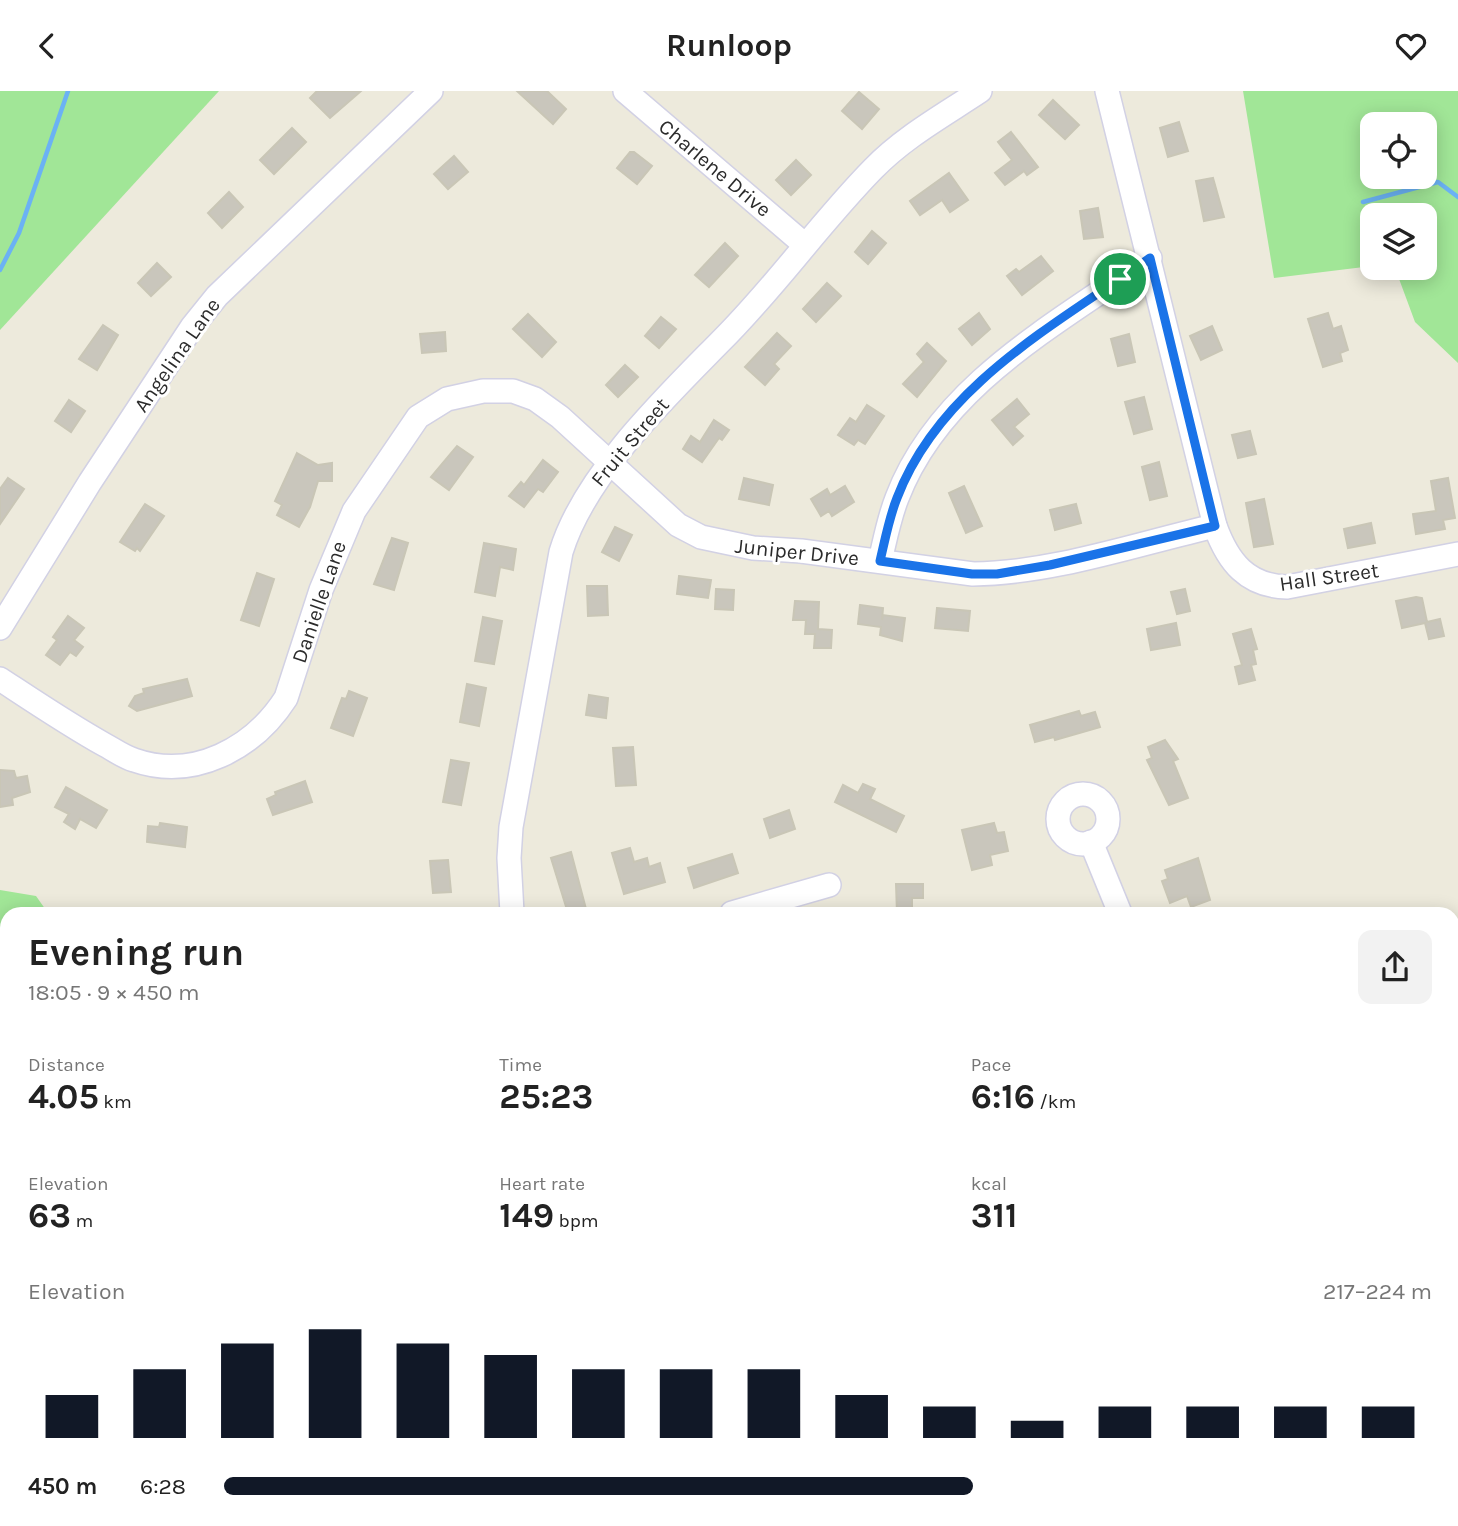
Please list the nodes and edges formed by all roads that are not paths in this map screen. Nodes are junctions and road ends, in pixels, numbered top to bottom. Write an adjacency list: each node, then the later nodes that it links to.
1 (431, 91): 11 (street, Angelina Lane)
2 (625, 91): 5 (street, Charlene Drive)
3 (980, 91): 5 (street, Fruit Street)
4 (1107, 91): 6 (street, Hall Street)
5 (805, 244): 7 (street, Fruit Street)
6 (1150, 258): 8 (street, Hall Street); 10 (street)
7 (611, 464): 10 (street, Juniper Drive); 12 (street, Danielle Lane); 15 (street, Fruit Street)
8 (1215, 526): 9 (street, Hall Street); 10 (street, Juniper Drive)
9 (1458, 554)
10 (880, 561)
11 (0, 628)
12 (0, 679)
13 (1091, 842): 17 (street)
14 (829, 884): 16 (street)
15 (512, 907)
16 (752, 907)
17 (1118, 907)

